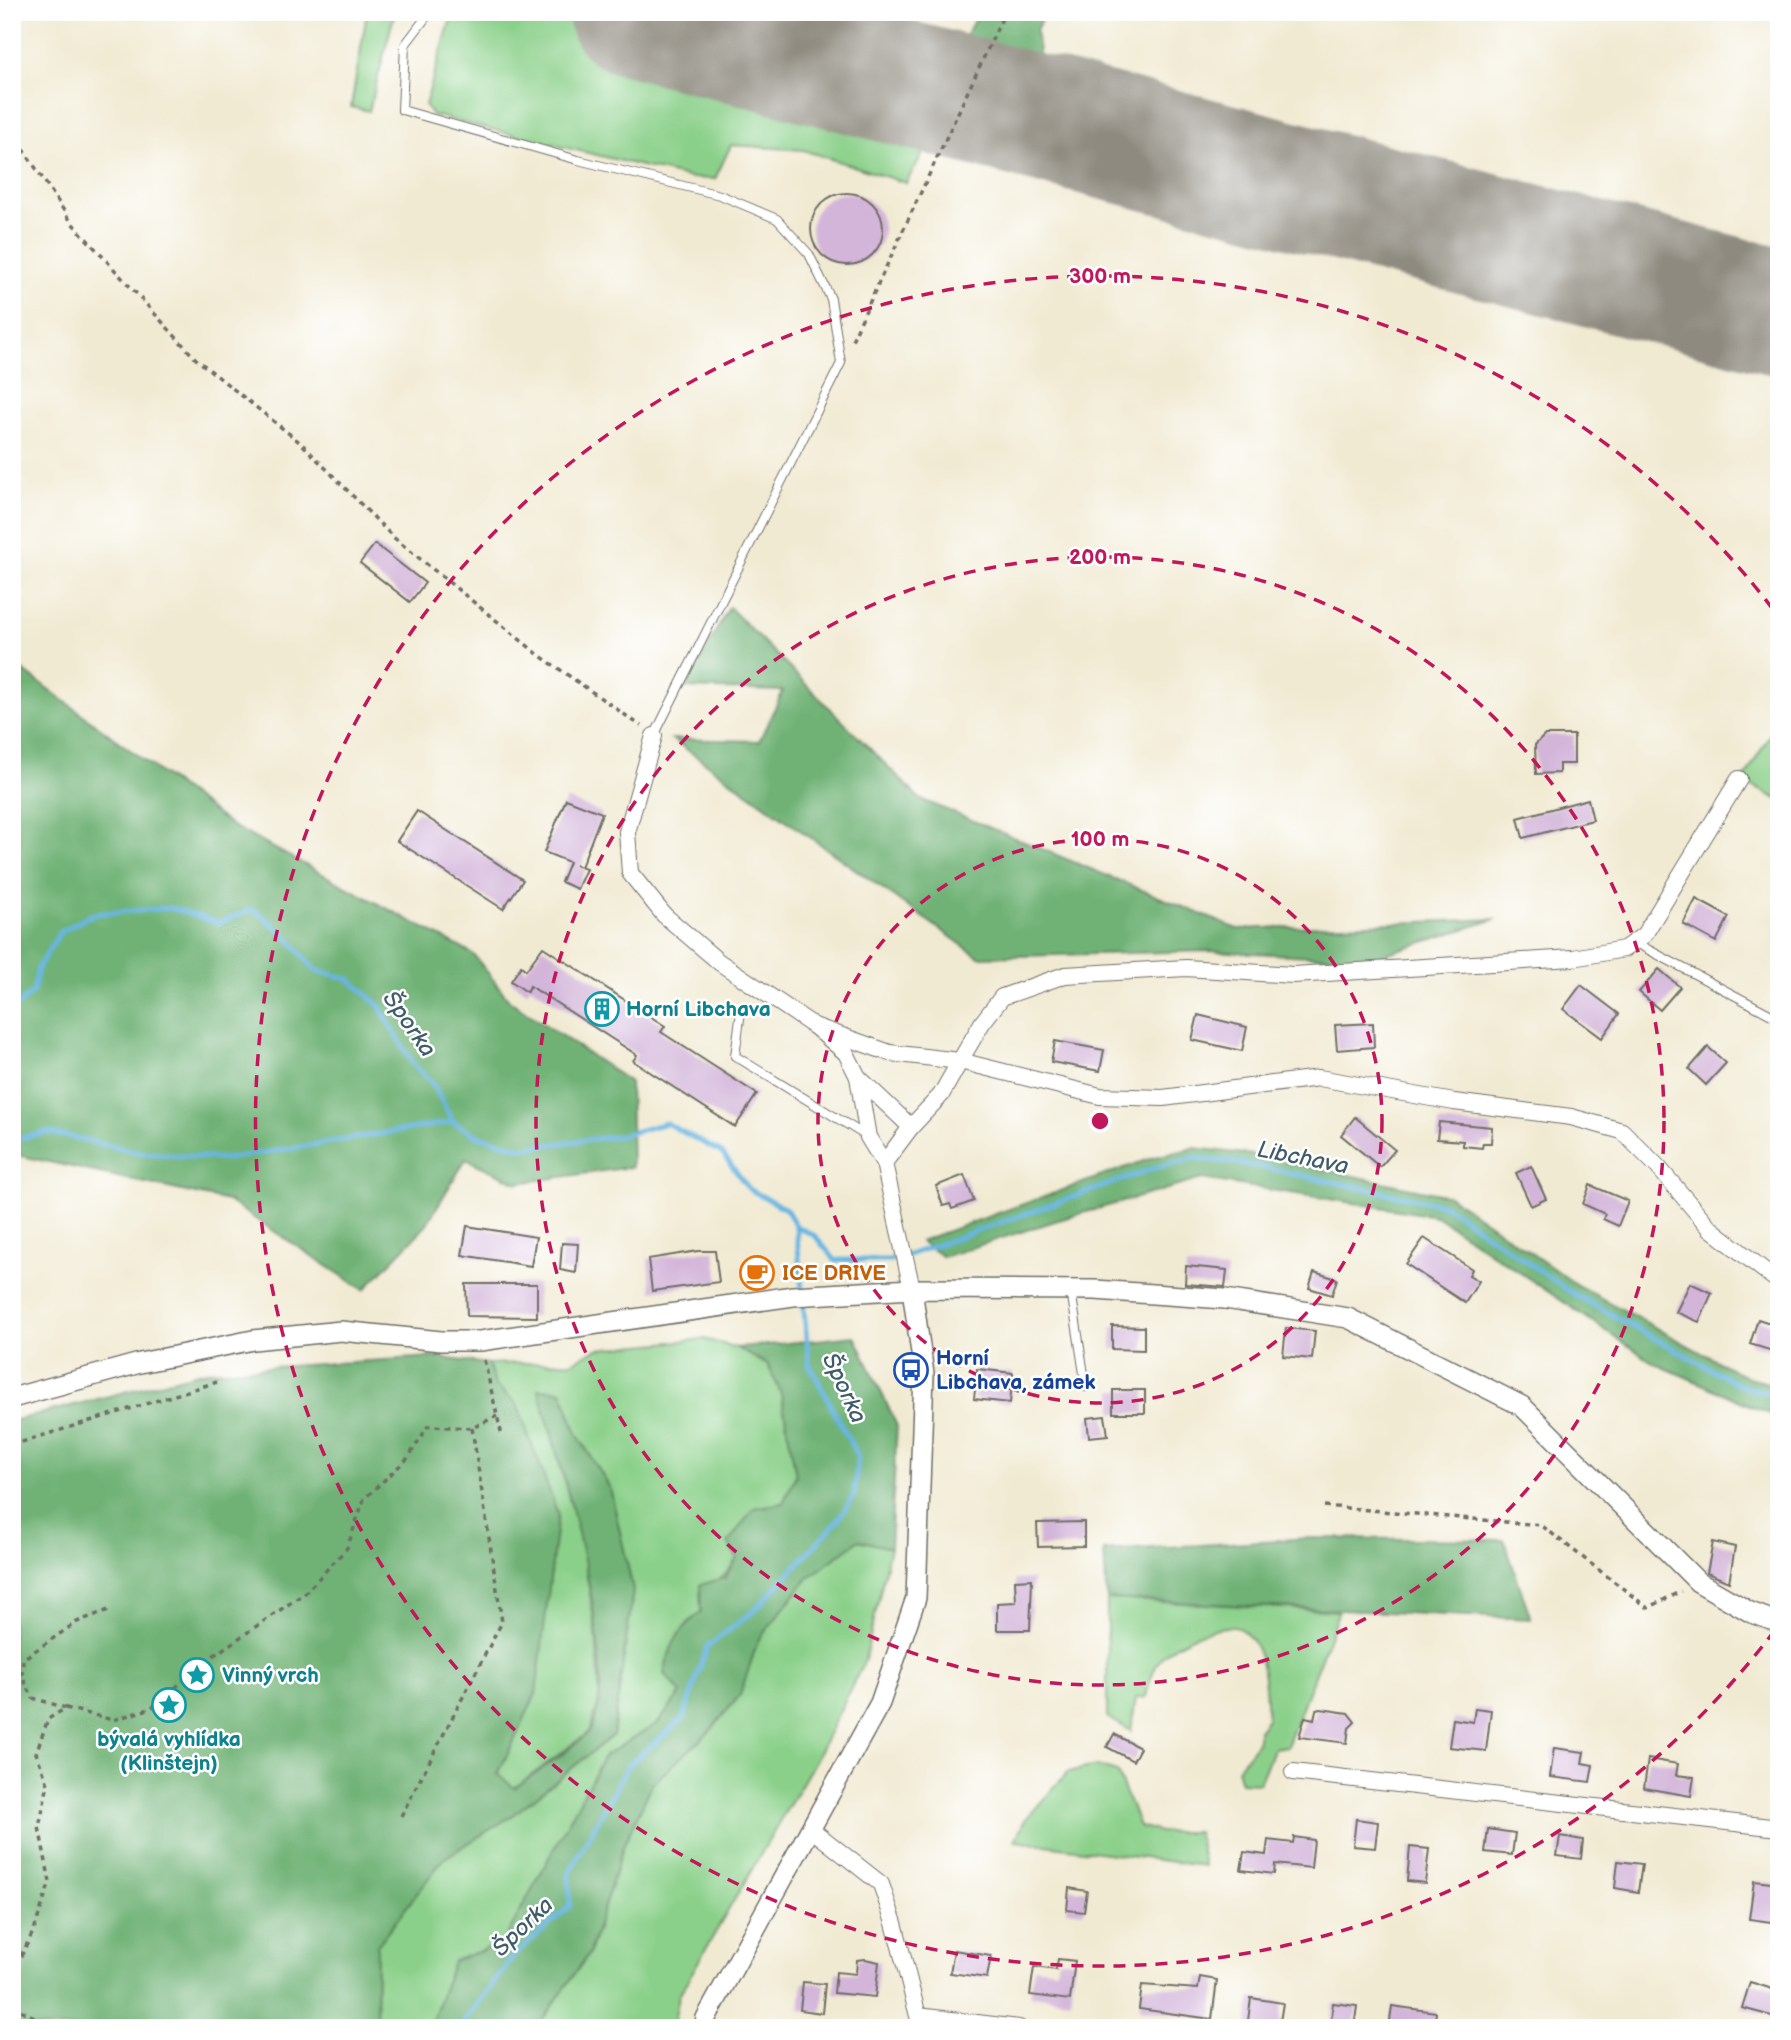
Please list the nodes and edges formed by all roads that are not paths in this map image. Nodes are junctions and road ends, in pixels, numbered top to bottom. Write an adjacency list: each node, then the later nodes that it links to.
1 (430, 12): 2 (lane)
2 (654, 736): 7 (street)
3 (1739, 779): 4 (street)
4 (1634, 942): 6 (lane); 8 (street)
5 (741, 1011): 11 (lane)
6 (1779, 1019)
7 (814, 1026): 8 (street); 9 (street)
8 (960, 1061): 10 (street); 13 (street)
9 (858, 1077): 10 (street); 11 (street)
10 (911, 1127): 12 (street)
11 (868, 1137): 12 (street)
12 (884, 1163): 14 (street)
13 (1779, 1282)
14 (912, 1289): 15 (street); 17 (street); 21 (street)
15 (1071, 1290): 16 (lane); 18 (street)
16 (1086, 1387)
17 (12, 1398)
18 (1779, 1623)
19 (1293, 1772): 20 (street)
20 (1779, 1828)
21 (810, 1829): 22 (street); 23 (street)
22 (917, 2022): 24 (street)
23 (704, 2028)
24 (1020, 2028)

